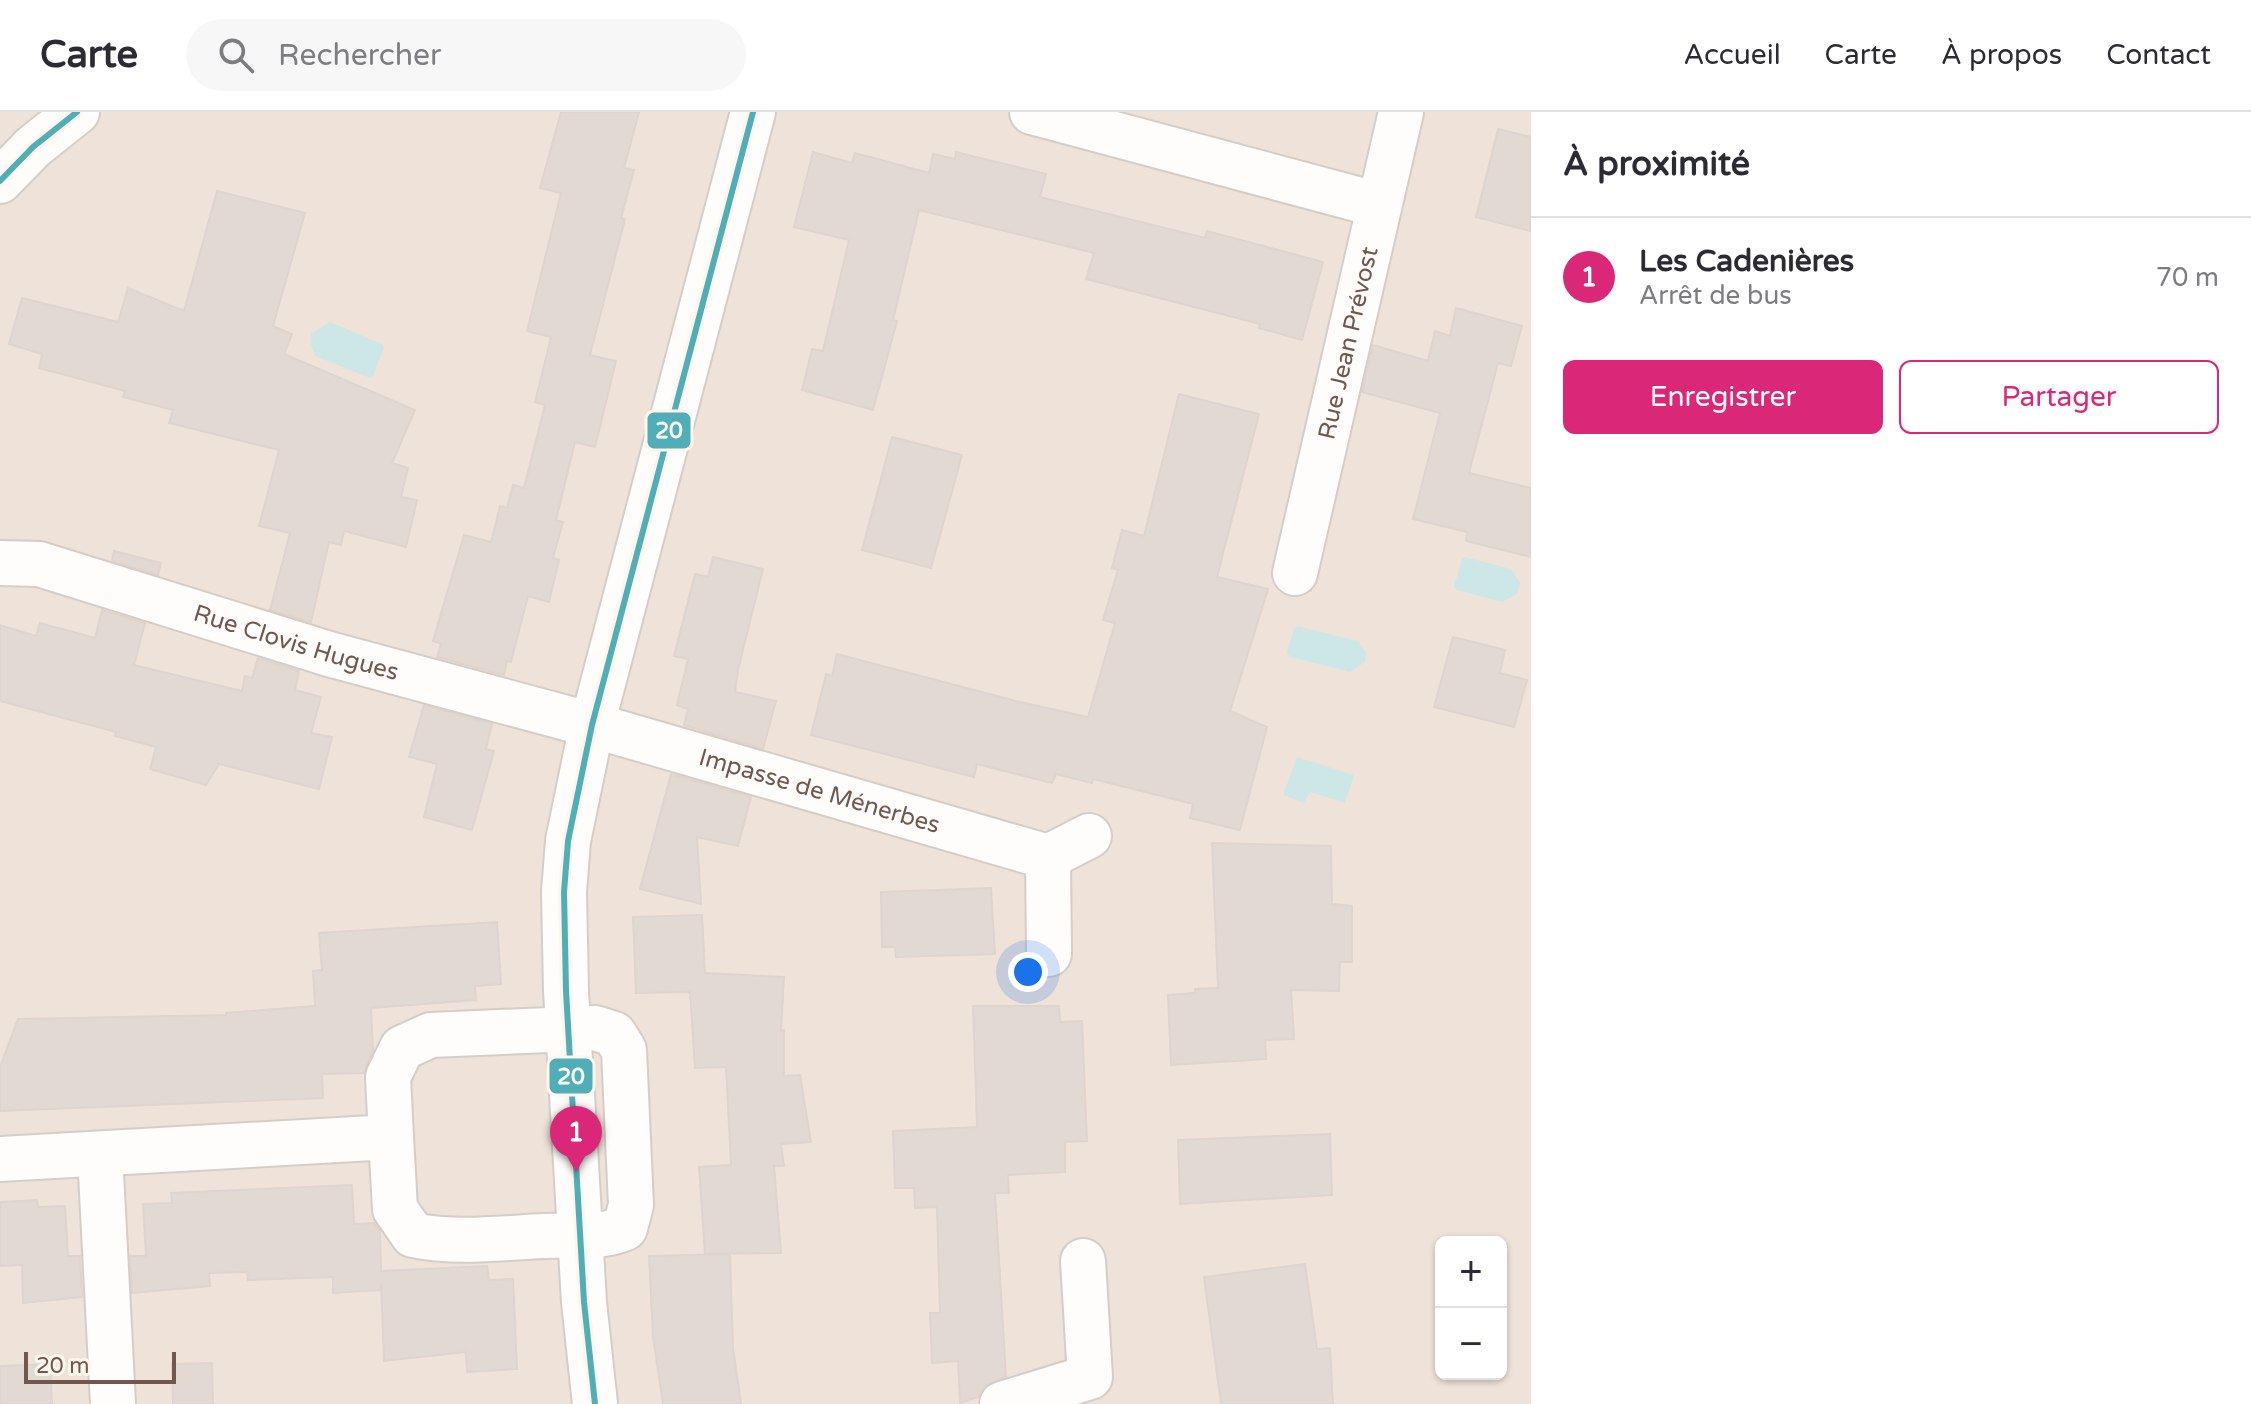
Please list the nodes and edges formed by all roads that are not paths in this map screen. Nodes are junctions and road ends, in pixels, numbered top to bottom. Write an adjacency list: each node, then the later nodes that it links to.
1 (77, 112): 5 (street)
2 (753, 112): 9 (street)
3 (1032, 112): 6 (street)
4 (1401, 112): 6 (street, Rue Jean Prévost)
5 (0, 181)
6 (1379, 205): 8 (street, Rue Jean Prévost)
7 (0, 563): 9 (street, Rue Clovis Hugues)
8 (1295, 573)
9 (592, 725): 11 (street, Impasse de Ménerbes); 13 (street)
10 (1089, 836): 11 (street)
11 (1048, 857): 12 (street)
12 (1049, 954)
13 (568, 1030): 14 (street); 17 (street)
14 (391, 1137): 15 (street); 17 (street)
15 (100, 1154): 16 (street); 19 (street)
16 (0, 1159)
17 (581, 1235): 20 (street)
18 (1083, 1261): 21 (street)
19 (113, 1404)
20 (595, 1404)
21 (1002, 1404)

